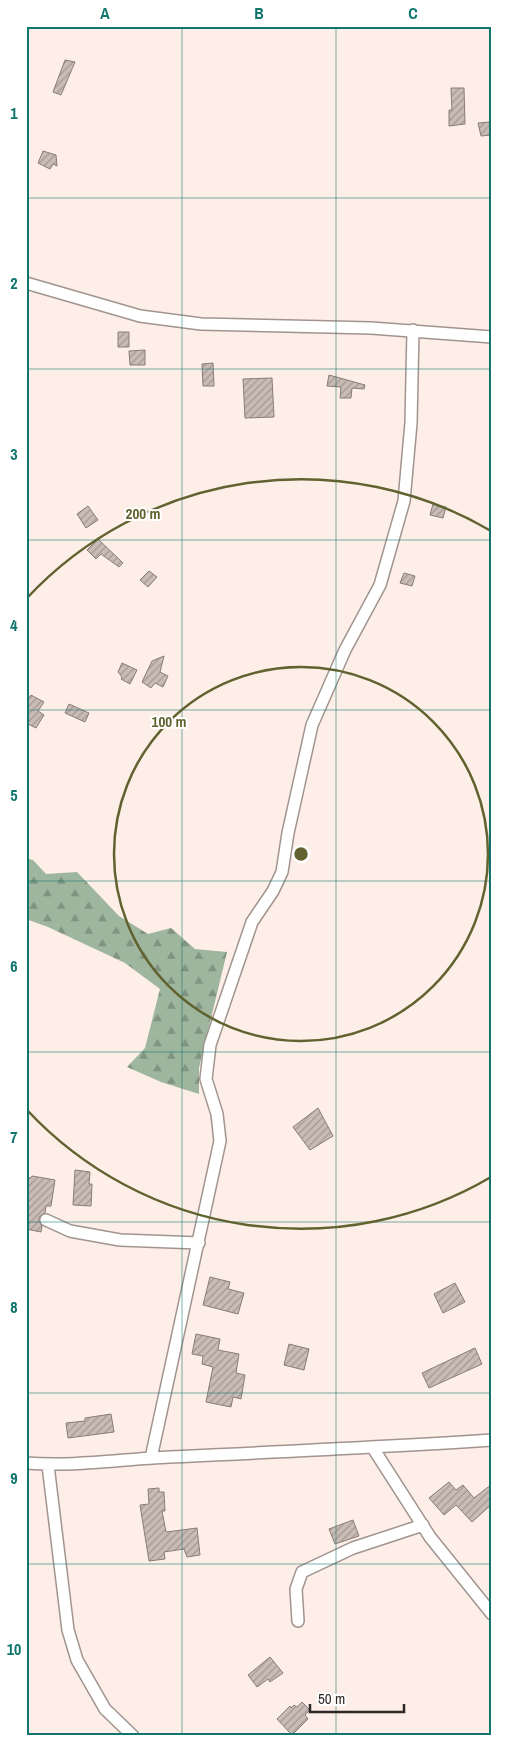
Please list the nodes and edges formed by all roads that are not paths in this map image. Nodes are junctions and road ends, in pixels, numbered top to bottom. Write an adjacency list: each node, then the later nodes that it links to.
1 (26, 283): 2 (street)
2 (413, 330): 3 (street); 5 (street)
3 (492, 337)
4 (46, 1220): 5 (street)
5 (199, 1243): 8 (street)
6 (492, 1440): 7 (street)
7 (373, 1448): 8 (street); 11 (street)
8 (150, 1458): 10 (street)
9 (26, 1463): 10 (street)
10 (48, 1465): 14 (street)
11 (423, 1526): 12 (street); 13 (street)
12 (492, 1614)
13 (298, 1621)
14 (133, 1736)

